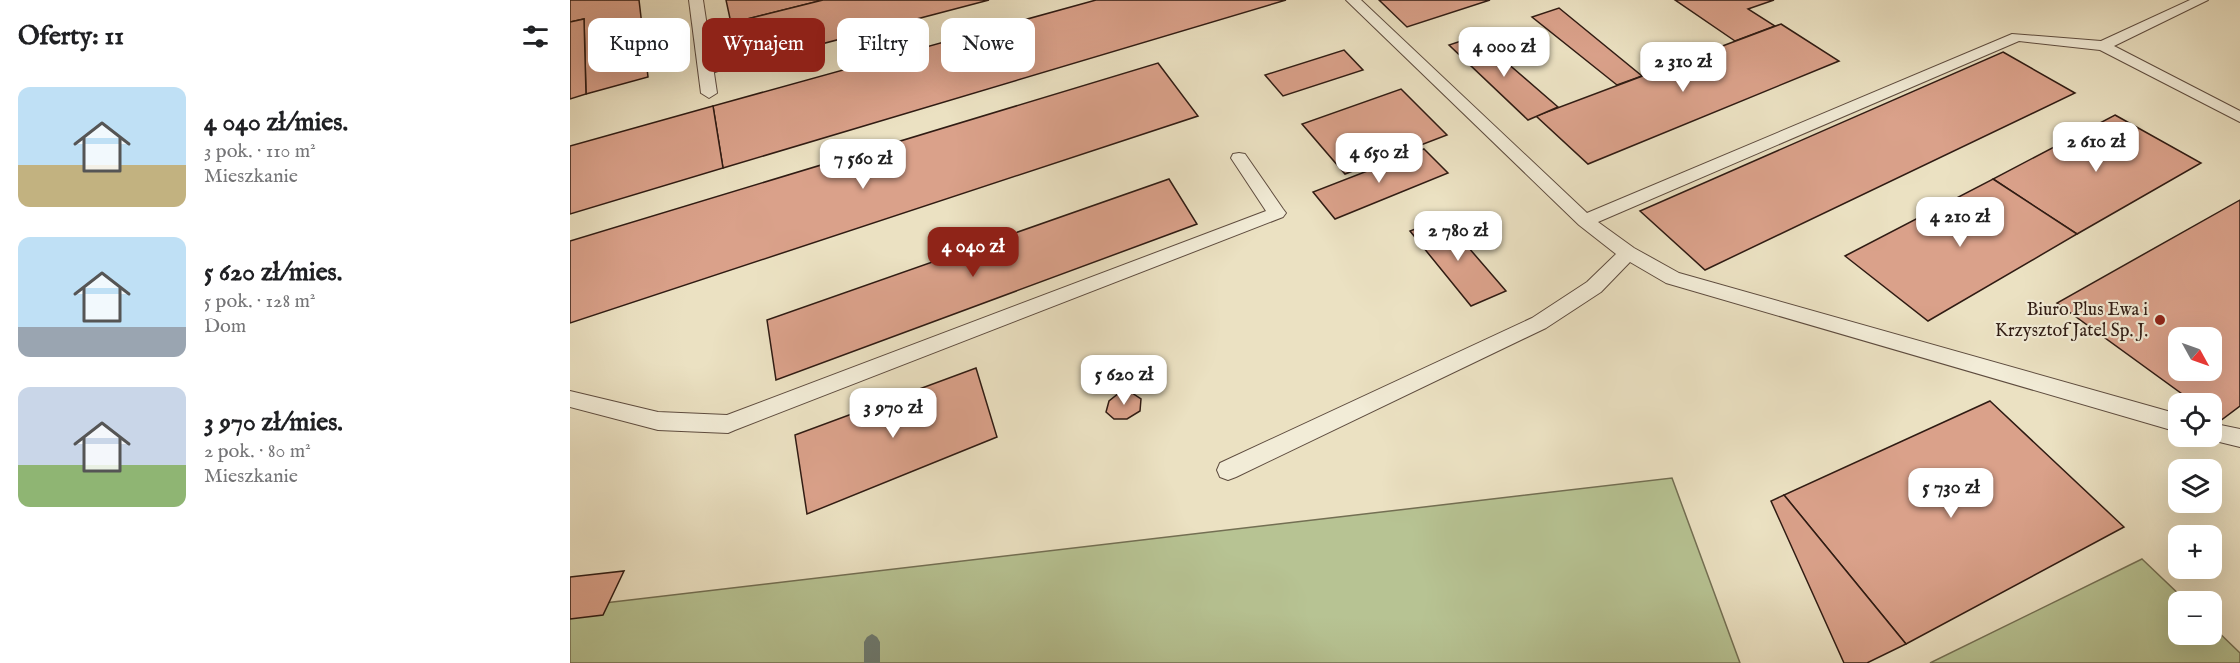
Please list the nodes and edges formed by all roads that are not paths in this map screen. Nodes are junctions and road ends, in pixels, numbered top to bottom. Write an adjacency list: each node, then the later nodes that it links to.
1 (696, 0): 5 (lane)
2 (1353, 0): 8 (lane)
3 (2201, 0): 4 (lane)
4 (2103, 46): 6 (lane); 8 (lane)
5 (710, 93)
6 (2240, 117)
7 (1239, 158): 10 (lane)
8 (1585, 221): 9 (lane)
9 (1628, 253): 11 (lane); 14 (lane)
10 (570, 399)
11 (2168, 420)
12 (2222, 434): 13 (lane)
13 (2240, 438)
14 (1228, 470)

